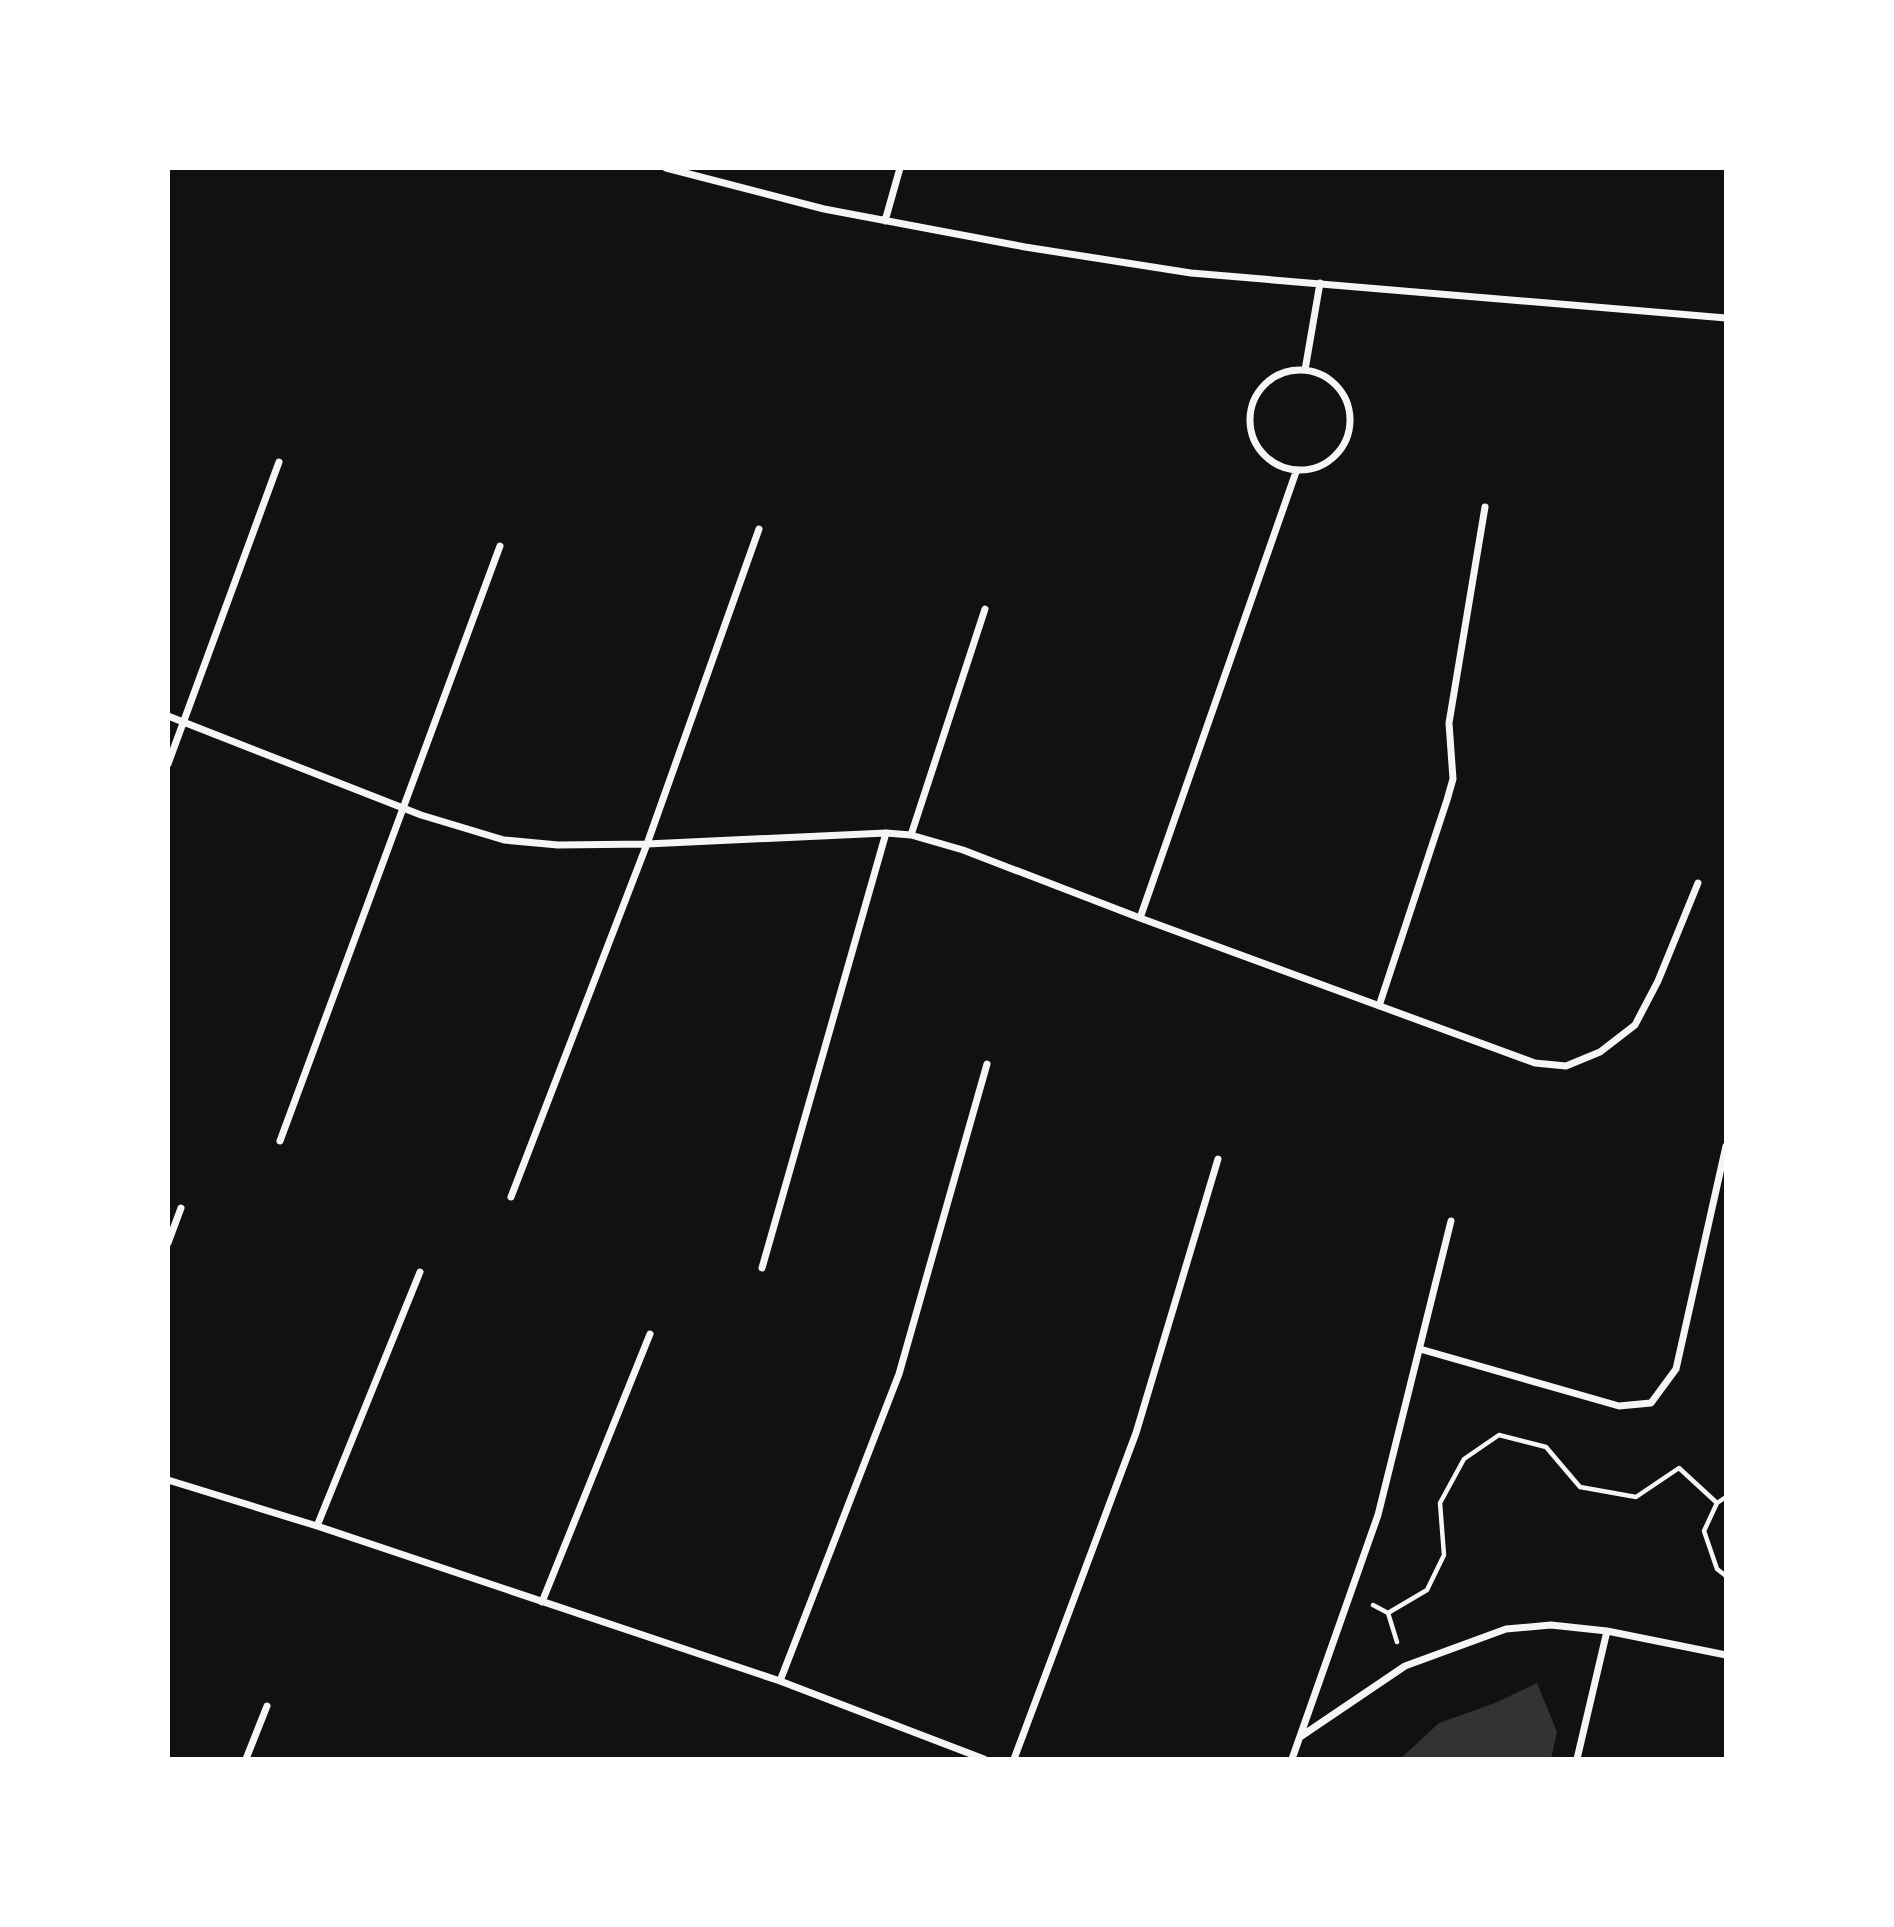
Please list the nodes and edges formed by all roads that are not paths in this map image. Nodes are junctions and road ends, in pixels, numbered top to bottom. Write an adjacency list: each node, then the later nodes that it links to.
1 (666, 168): 3 (street)
2 (900, 168): 3 (street)
3 (886, 221): 4 (street)
4 (1320, 283): 5 (street); 6 (street)
5 (1726, 318)
6 (1305, 370): 8 (street); 8 (street)
7 (279, 462): 14 (street)
8 (1296, 471): 21 (street)
9 (1485, 507): 22 (street)
10 (759, 529): 19 (street)
11 (500, 547): 16 (street)
12 (985, 609): 18 (street)
13 (168, 716): 14 (street)
14 (184, 722): 15 (street); 16 (street)
15 (168, 764)
16 (403, 808): 19 (street); 24 (street)
17 (886, 833): 18 (street); 19 (street); 31 (street)
18 (911, 835): 21 (street)
19 (647, 844): 27 (street)
20 (1698, 883): 22 (street)
21 (1140, 918): 22 (street)
22 (1378, 1006)
23 (987, 1064): 40 (street)
24 (280, 1141)
25 (1726, 1146): 34 (street)
26 (1218, 1159): 45 (street)
27 (511, 1197)
28 (181, 1208): 30 (street)
29 (1451, 1220): 34 (street)
30 (168, 1242)
31 (762, 1268)
32 (420, 1272): 36 (street)
33 (650, 1334): 37 (street)
34 (1420, 1349): 42 (street)
35 (168, 1480): 36 (street)
36 (317, 1527): 37 (street)
37 (542, 1602): 40 (street)
38 (1607, 1630): 39 (street); 42 (street); 47 (street)
39 (1726, 1655)
40 (780, 1681): 44 (street)
41 (267, 1706): 43 (street)
42 (1300, 1737): 46 (street)
43 (246, 1759)
44 (984, 1759)
45 (1014, 1759)
46 (1292, 1759)
47 (1577, 1759)

